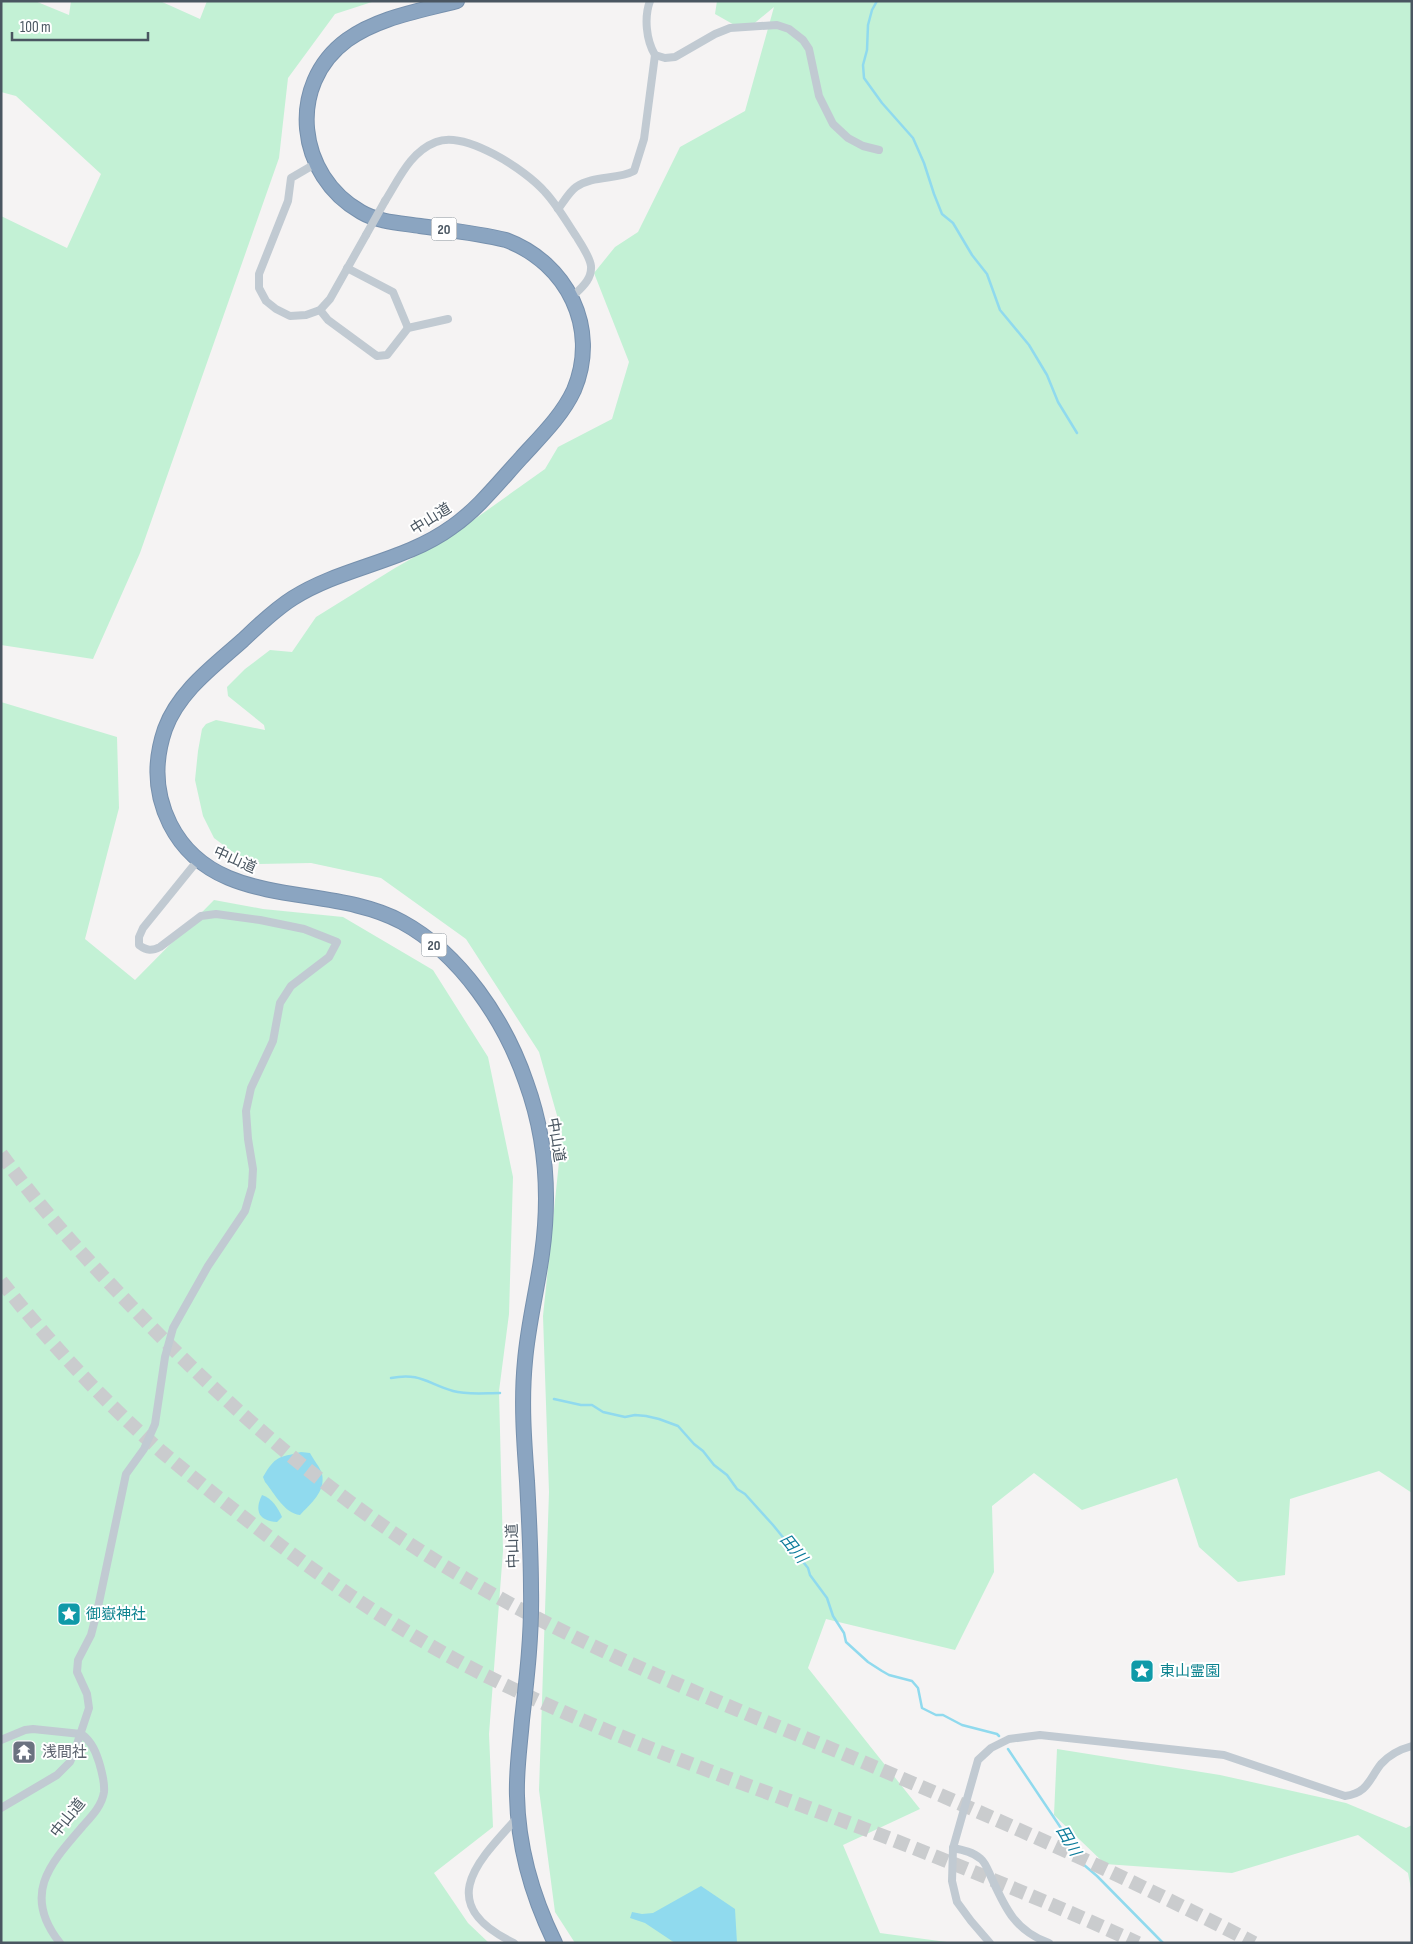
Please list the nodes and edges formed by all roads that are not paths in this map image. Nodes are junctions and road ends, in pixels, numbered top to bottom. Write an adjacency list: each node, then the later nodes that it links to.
1 (457, 1): 5 (highway, 中山道 / 20)
2 (650, 1): 3 (street)
3 (655, 55): 4 (street); 6 (street)
4 (879, 150)
5 (315, 164): 8 (highway, 中山道 / 20); 9 (street)
6 (558, 209): 7 (street, bridge); 8 (street)
7 (348, 268): 9 (street); 11 (street)
8 (572, 297): 12 (highway, 中山道 / 20)
9 (320, 310): 11 (street)
10 (448, 319): 11 (street)
11 (408, 328)
12 (198, 860): 13 (street); 17 (highway, 中山道 / 20)
13 (81, 1734): 14 (street); 16 (street); 19 (street, 中山道)
14 (1, 1740)
15 (1412, 1746): 18 (street)
16 (1, 1808)
17 (518, 1817): 20 (street); 21 (highway, 中山道 / 20)
18 (953, 1848): 22 (street); 23 (street)
19 (60, 1943)
20 (514, 1943)
21 (555, 1943)
22 (990, 1943)
23 (1049, 1943)

